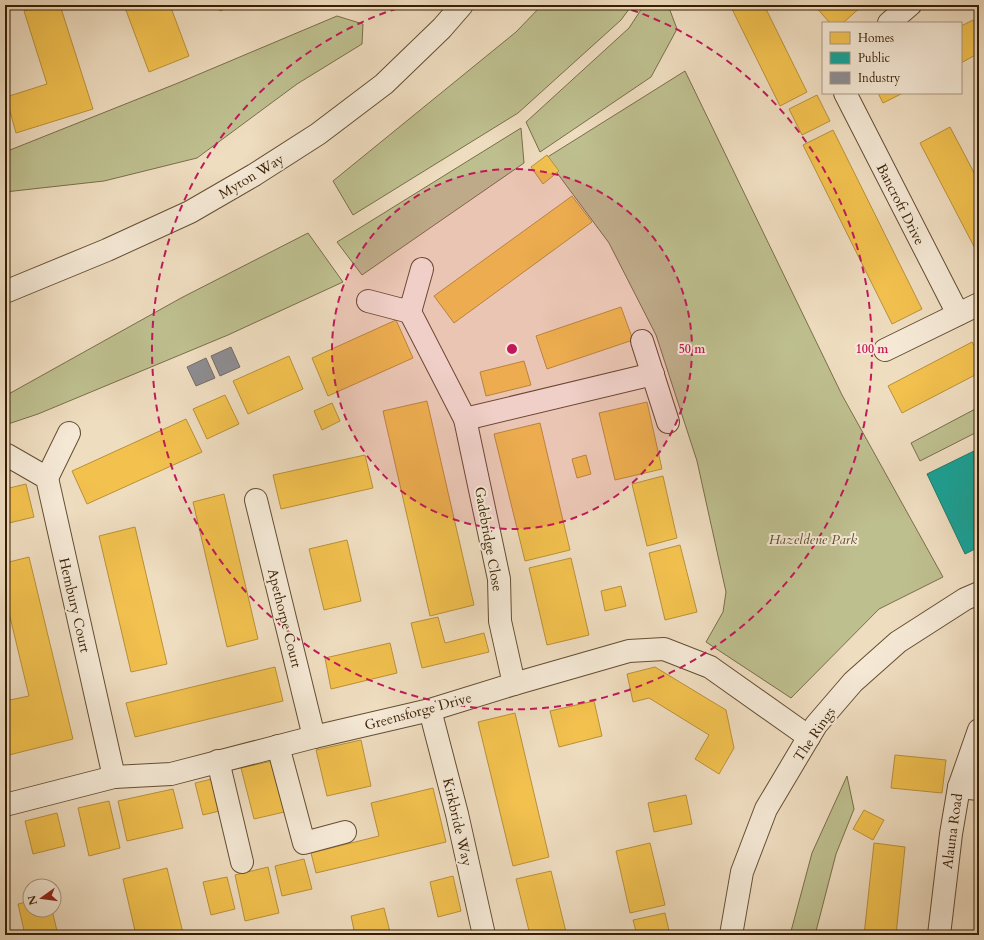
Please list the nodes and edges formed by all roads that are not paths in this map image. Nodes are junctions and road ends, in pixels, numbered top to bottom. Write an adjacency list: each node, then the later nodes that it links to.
1 (462, 5): 6 (street, Myton Way)
2 (910, 5): 3 (street)
3 (890, 22)
4 (846, 94): 10 (street, Bancroft Drive)
5 (422, 269): 9 (street)
6 (5, 292)
7 (368, 300): 9 (street)
8 (979, 304): 10 (street)
9 (410, 312): 14 (street, Gadebridge Close)
10 (958, 314): 12 (street)
11 (642, 341): 13 (street)
12 (886, 350)
13 (653, 374): 14 (street); 15 (street)
14 (465, 419): 21 (street, Gadebridge Close)
15 (668, 422)
16 (69, 433): 18 (street)
17 (7, 455): 18 (street)
18 (47, 478): 28 (street, Hembury Court)
19 (256, 500): 24 (street, Apethorpe Court)
20 (979, 593): 25 (street, The Rings)
21 (514, 684): 22 (street, Greensforge Drive); 25 (street, Greensforge Drive)
22 (430, 710): 24 (street, Greensforge Drive); 33 (street, Kirkbride Way)
23 (979, 730): 29 (street, Alauna Road)
24 (314, 737): 26 (street, Greensforge Drive)
25 (809, 737): 34 (street, The Rings)
26 (278, 746): 27 (street, Greensforge Drive); 31 (street)
27 (218, 761): 28 (street, Greensforge Drive); 32 (street)
28 (114, 777): 30 (street, Greensforge Drive)
29 (969, 788): 35 (street, Alauna Road)
30 (5, 805)
31 (345, 832)
32 (242, 862)
33 (484, 935)
34 (731, 935)
35 (939, 935)

